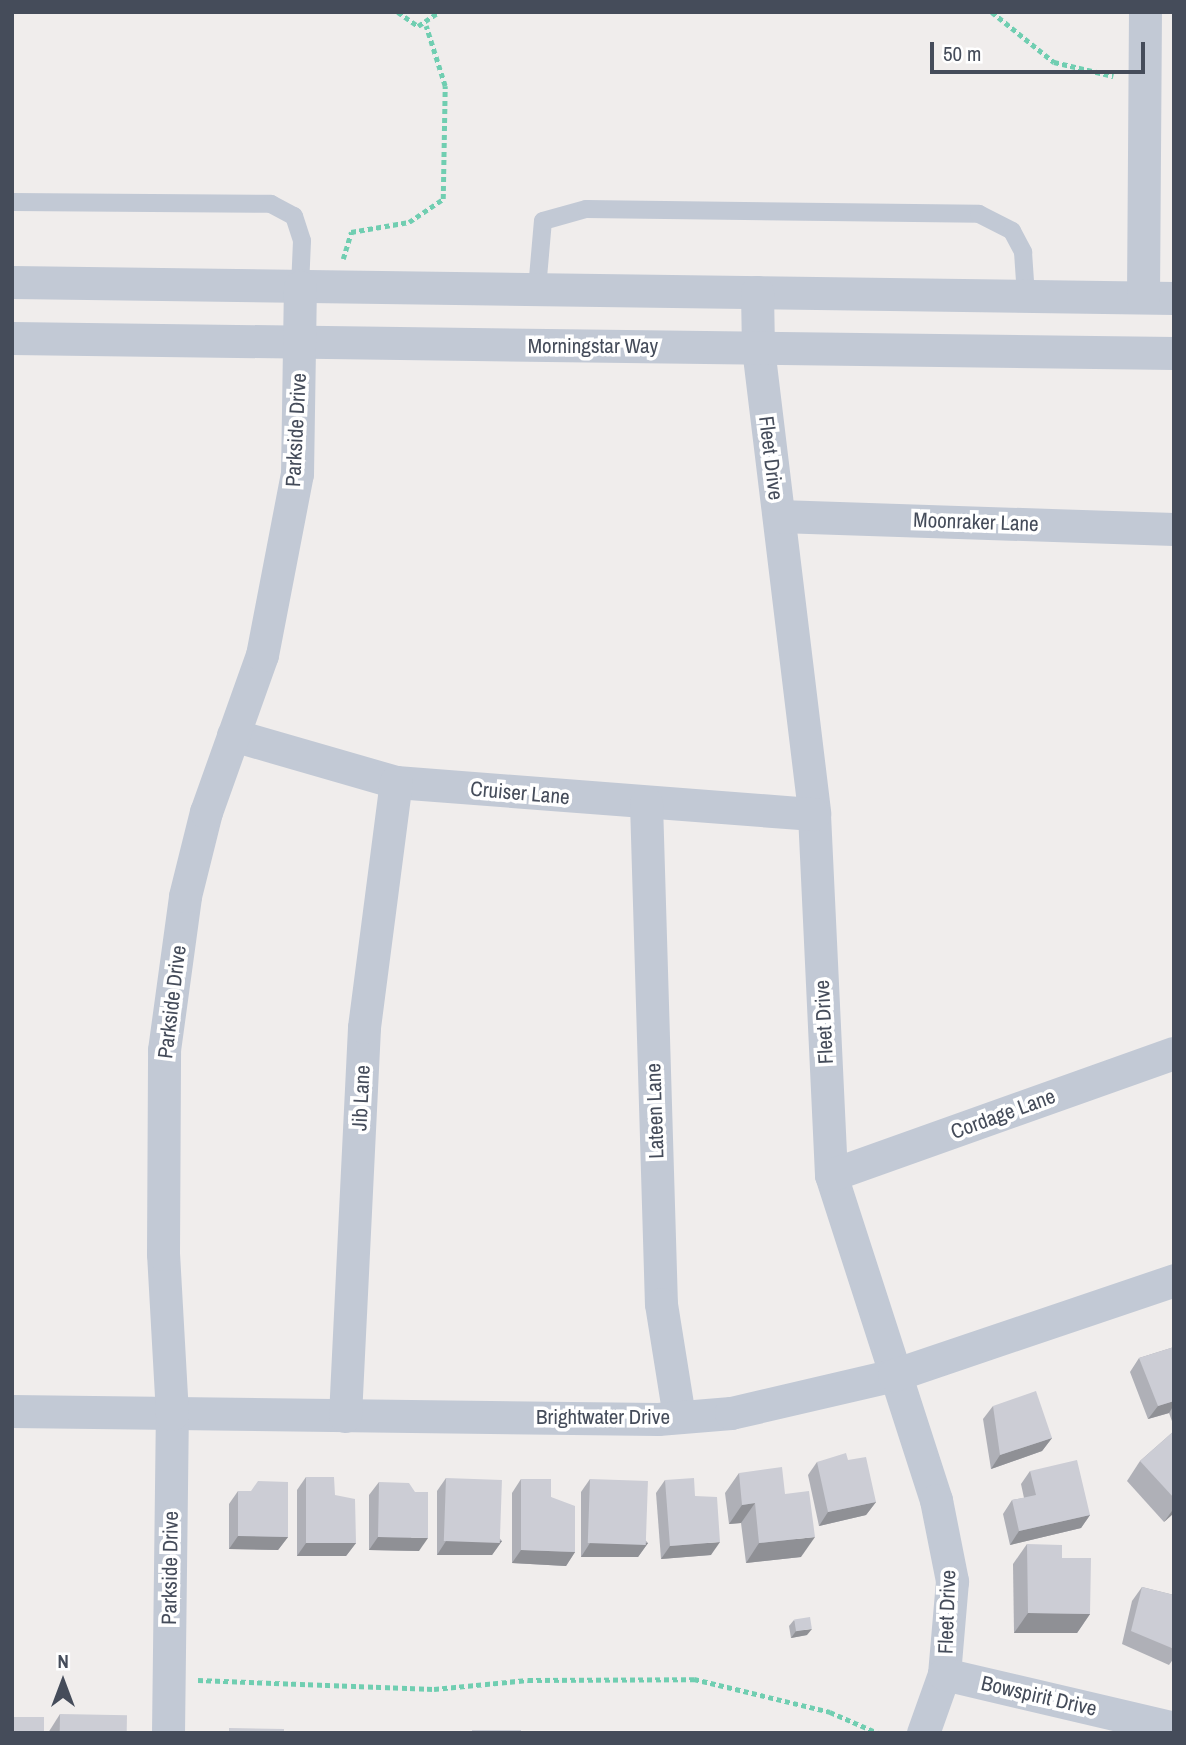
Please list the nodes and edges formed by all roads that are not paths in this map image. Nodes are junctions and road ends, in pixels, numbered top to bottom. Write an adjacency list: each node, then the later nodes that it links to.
1 (1145, 12): 8 (street)
2 (12, 202): 4 (lane)
3 (12, 282): 4 (street)
4 (300, 287): 5 (street); 10 (street, Parkside Drive)
5 (537, 289): 6 (street); 7 (lane)
6 (757, 292): 7 (street); 11 (street, Fleet Drive)
7 (1026, 296): 8 (street)
8 (1158, 297)
9 (12, 338): 10 (street, Morningstar Way)
10 (299, 344): 11 (street, Morningstar Way); 15 (street, Parkside Drive)
11 (758, 348): 12 (street, Morningstar Way); 13 (street, Fleet Drive)
12 (1174, 353)
13 (779, 516): 14 (street, Moonraker Lane); 18 (street, Fleet Drive)
14 (1174, 529)
15 (233, 735): 16 (street, Cruiser Lane); 24 (street, Parkside Drive)
16 (396, 782): 17 (street, Cruiser Lane); 25 (street, Jib Lane)
17 (646, 803): 18 (street, Cruiser Lane); 26 (street, Lateen Lane)
18 (814, 814): 20 (street, Fleet Drive)
19 (1174, 1053): 20 (street, Cordage Lane)
20 (831, 1175): 22 (street, Fleet Drive)
21 (1174, 1280): 22 (street, Brightwater Drive)
22 (894, 1375): 26 (street, Brightwater Drive); 27 (street, Fleet Drive)
23 (12, 1411): 24 (street, Brightwater Drive)
24 (172, 1414): 25 (street, Brightwater Drive); 29 (street, Parkside Drive)
25 (345, 1416): 26 (street, Brightwater Drive)
26 (679, 1417)
27 (944, 1674): 28 (street, Bowspirit Drive); 30 (street, Fleet Drive)
28 (1174, 1728)
29 (168, 1733)
30 (923, 1733)

